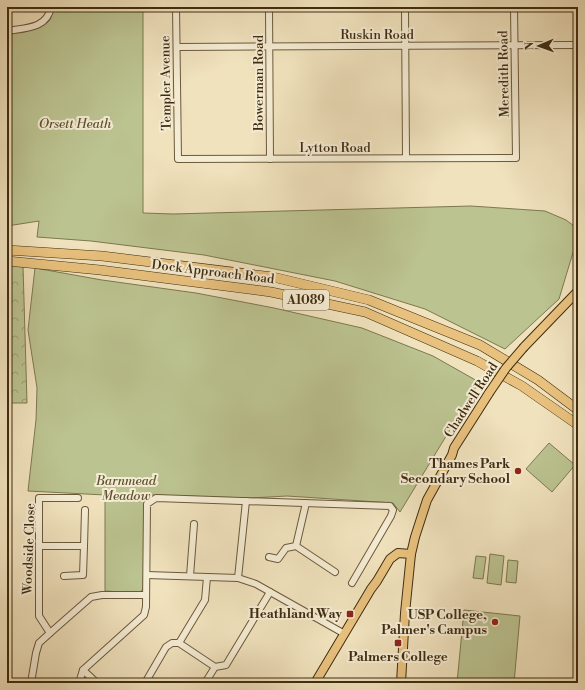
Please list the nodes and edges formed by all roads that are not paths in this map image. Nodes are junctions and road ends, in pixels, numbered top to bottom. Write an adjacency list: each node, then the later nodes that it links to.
1 (51, 7): 6 (street)
2 (176, 7): 11 (street, Templer Avenue)
3 (269, 7): 8 (street, Bowerman Road)
4 (406, 7): 9 (street)
5 (514, 7): 10 (street, Meredith Road)
6 (7, 31)
7 (578, 45): 10 (street, Ruskin Road)
8 (270, 46): 9 (street, Ruskin Road); 11 (street, Ruskin Road); 15 (street, Bowerman Road)
9 (406, 46): 10 (street, Ruskin Road); 12 (street)
10 (514, 46): 13 (street, Meredith Road)
11 (177, 47): 14 (street, Templer Avenue)
12 (406, 158): 13 (street, Lytton Road); 15 (street, Lytton Road)
13 (492, 158)
14 (178, 159): 15 (street, Lytton Road)
15 (270, 159)
16 (7, 250): 19 (highway, Dock Approach Road / A1089)
17 (7, 261): 20 (highway, Dock Approach Road / A1089)
18 (578, 291): 29 (main road, Chadwell Road, bridge)
19 (578, 410)
20 (578, 425)
21 (78, 498): 26 (street, Woodside Close)
22 (246, 501): 23 (street); 32 (street); 36 (street)
23 (306, 503): 28 (street); 37 (street)
24 (85, 510): 27 (street)
25 (194, 524): 34 (street)
26 (39, 546): 27 (street); 40 (street, Woodside Close)
27 (84, 546): 33 (street)
28 (296, 546): 30 (street); 31 (street)
29 (411, 554): 41 (main road); 51 (main road, Chadwell Road)
30 (270, 557)
31 (335, 572)
32 (146, 575): 34 (street); 39 (street)
33 (64, 576)
34 (190, 576): 35 (street)
35 (207, 577): 36 (street); 42 (street)
36 (238, 578): 38 (street)
37 (352, 583)
38 (270, 592): 41 (street); 43 (street)
39 (146, 595): 40 (street); 44 (street)
40 (50, 633): 46 (street)
41 (343, 633): 50 (main road)
42 (179, 643): 43 (street); 49 (street)
43 (215, 667): 45 (street)
44 (83, 670): 47 (street); 48 (street)
45 (207, 682)
46 (31, 683)
47 (79, 683)
48 (97, 683)
49 (145, 683)
50 (315, 683)
51 (401, 683)

